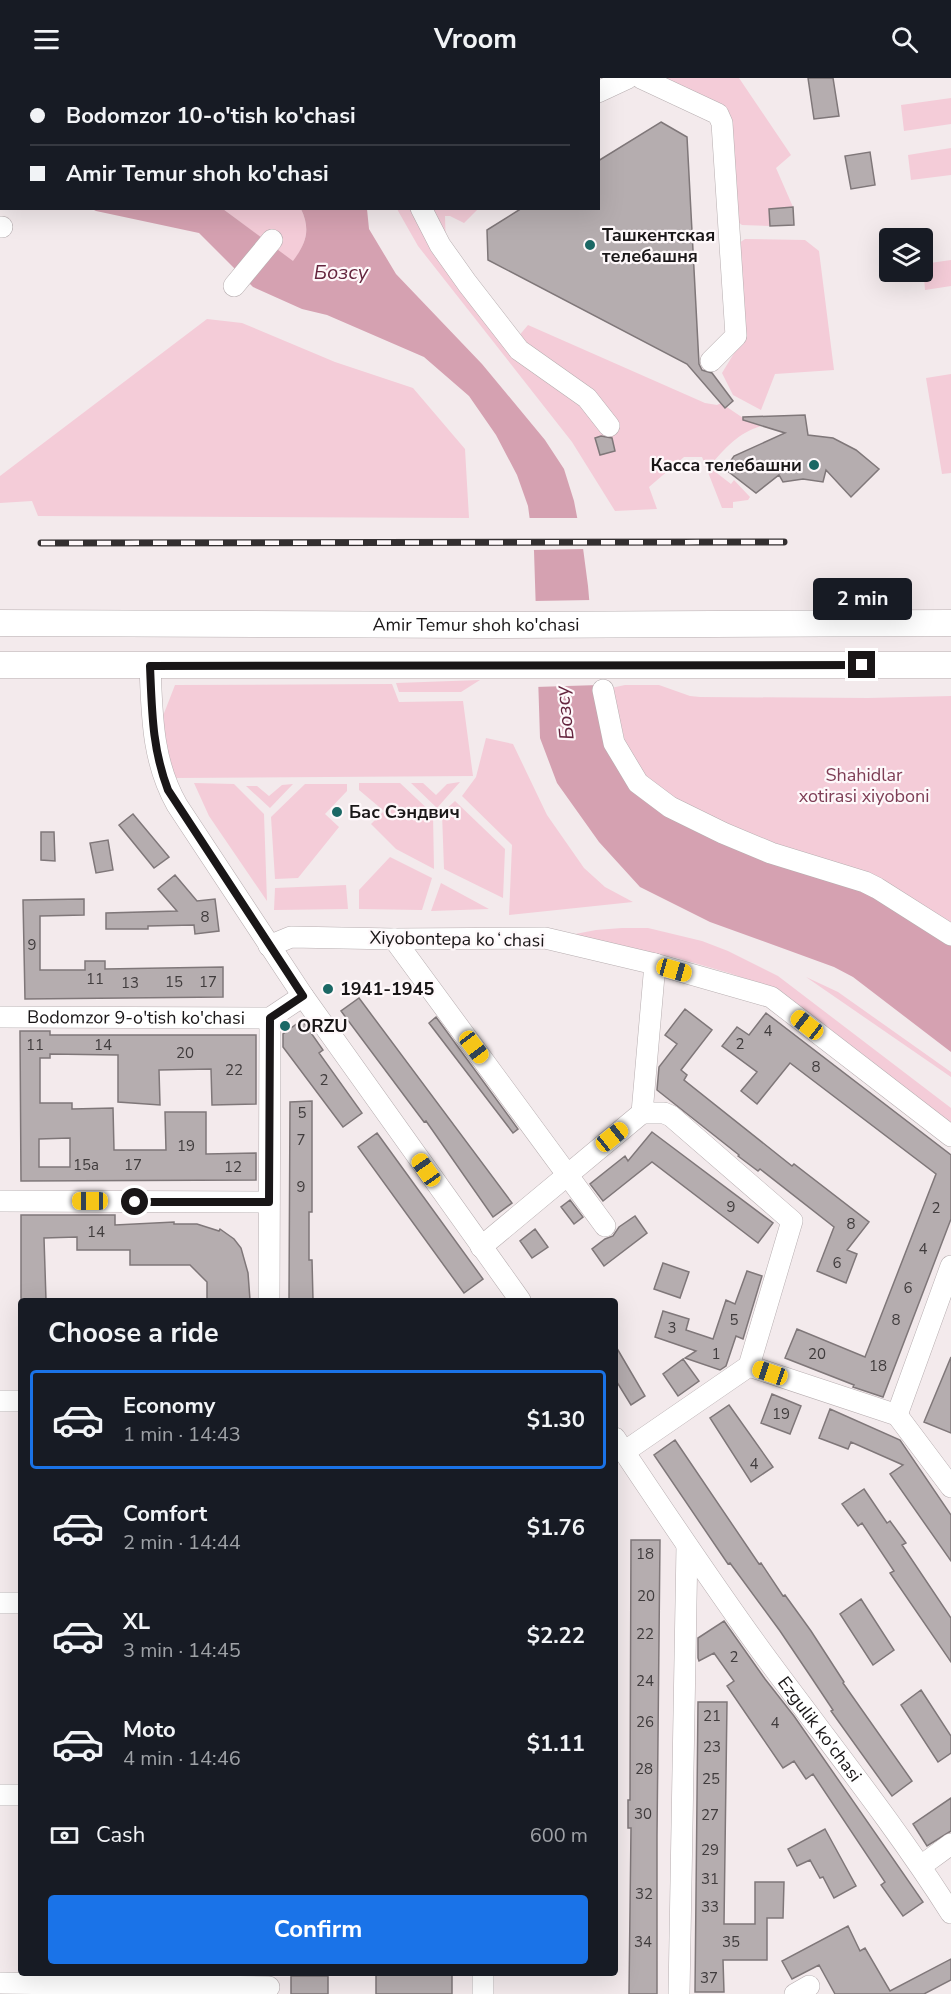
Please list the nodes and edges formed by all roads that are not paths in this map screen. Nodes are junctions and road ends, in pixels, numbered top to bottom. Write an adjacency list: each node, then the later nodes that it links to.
1 (628, 78): 3 (street)
2 (641, 78): 7 (street)
3 (600, 91)
4 (422, 210): 8 (street)
5 (272, 240): 6 (street)
6 (234, 286)
7 (711, 362)
8 (609, 426)
9 (951, 622): 10 (main road, Amir Temur shoh ko'chasi)
10 (0, 623)
11 (0, 665): 13 (main road)
12 (951, 665): 13 (main road)
13 (150, 666): 17 (street)
14 (603, 690): 15 (street)
15 (951, 935)
16 (394, 939): 17 (street, Xiyobontepa koʻchasi); 18 (street, Xiyobontepa koʻchasi); 24 (street)
17 (269, 946): 19 (street)
18 (654, 964): 22 (street); 23 (street, Xiyobontepa koʻchasi)
19 (303, 996): 21 (street, Bodomzor 9-o'tish ko'chasi); 28 (street)
20 (0, 1017): 21 (street, Bodomzor 9-o'tish ko'chasi)
21 (270, 1018): 26 (street)
22 (642, 1113): 24 (street); 32 (street)
23 (951, 1136)
24 (567, 1174): 27 (street); 28 (street)
25 (0, 1201): 26 (street)
26 (269, 1202): 30 (street)
27 (605, 1226)
28 (481, 1247): 31 (street)
29 (951, 1266): 35 (street)
30 (269, 1298)
31 (519, 1298)
32 (749, 1366): 35 (street); 36 (street)
33 (0, 1401): 34 (street)
34 (18, 1401)
35 (897, 1415): 37 (street)
36 (620, 1445): 38 (street, Ezgulik ko'chasi)
37 (951, 1487)
38 (687, 1546): 44 (street, Ezgulik ko'chasi); 50 (street)
39 (0, 1603): 40 (street)
40 (18, 1603)
41 (0, 1795): 42 (street)
42 (18, 1795)
43 (951, 1845): 44 (street)
44 (921, 1866): 45 (street, Ezgulik ko'chasi)
45 (951, 1913)
46 (483, 1976): 49 (street)
47 (0, 1983): 48 (street)
48 (269, 1985)
49 (483, 1994)
50 (679, 1994)

